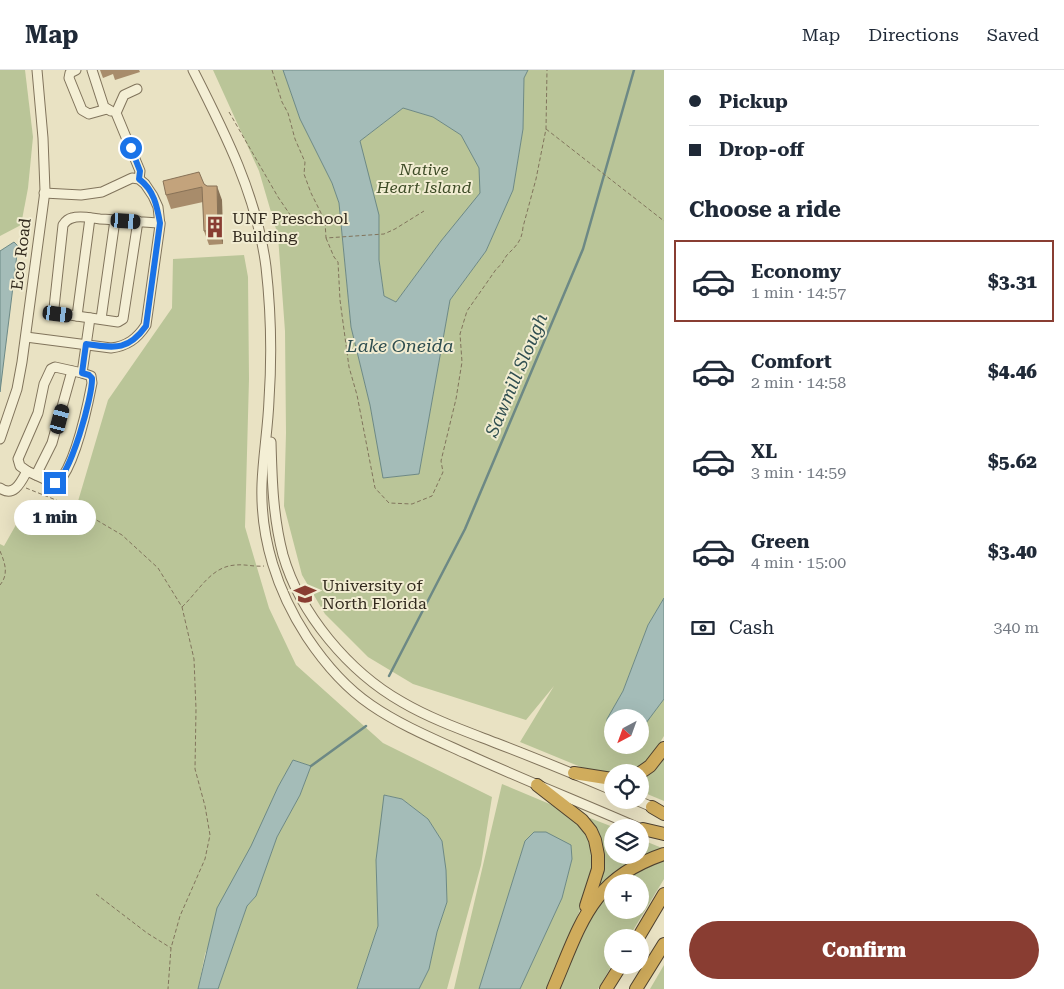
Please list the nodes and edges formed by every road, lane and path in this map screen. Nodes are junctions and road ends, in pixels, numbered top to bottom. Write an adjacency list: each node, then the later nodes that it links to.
1 (37, 70): 13 (street, Eco Road)
2 (76, 70): 8 (street)
3 (92, 70): 8 (street)
4 (193, 70): 29 (street)
5 (272, 70): 17 (path)
6 (547, 70): 11 (path)
7 (137, 89): 10 (street)
8 (107, 109): 10 (street)
9 (229, 112): 17 (path)
10 (116, 113): 12 (street)
11 (546, 129): 18 (path); 21 (path)
12 (139, 179): 13 (street); 20 (street)
13 (44, 193): 25 (street, Eco Road)
14 (424, 211): 21 (path)
15 (90, 218): 16 (street); 22 (street); 22 (street)
16 (115, 220): 19 (street); 24 (street)
17 (326, 221): 21 (path)
18 (664, 221)
19 (138, 222): 20 (street); 24 (street)
20 (160, 223): 26 (street)
21 (326, 238)
22 (77, 316): 23 (street)
23 (90, 318): 24 (street); 26 (street)
24 (100, 319)
25 (26, 337): 26 (street); 30 (street, Eco Road)
26 (86, 344): 28 (street)
27 (72, 371): 28 (street); 31 (street); 32 (street)
28 (82, 373): 32 (street)
29 (269, 402): 36 (street); 41 (street)
30 (0, 439)
31 (27, 470): 32 (street); 33 (street)
32 (36, 475)
33 (18, 486): 34 (street); 38 (path)
34 (2, 493)
35 (0, 551): 37 (path)
36 (273, 566): 38 (path); 43 (street)
37 (0, 585)
38 (182, 607): 56 (path)
39 (664, 748): 40 (highway)
40 (649, 767)
41 (574, 773): 42 (highway); 44 (street)
42 (604, 777)
43 (537, 785): 45 (street); 53 (highway)
44 (604, 786)
45 (619, 819)
46 (649, 830): 48 (highway)
47 (649, 831): 49 (street)
48 (664, 834)
49 (664, 838)
50 (664, 854): 53 (highway)
51 (96, 894): 56 (path)
52 (664, 894): 54 (highway)
53 (582, 919): 59 (highway)
54 (643, 929)
55 (664, 944): 61 (highway)
56 (171, 948): 58 (path)
57 (615, 974): 60 (highway)
58 (168, 989)
59 (553, 989)
60 (606, 989)
61 (636, 989)

